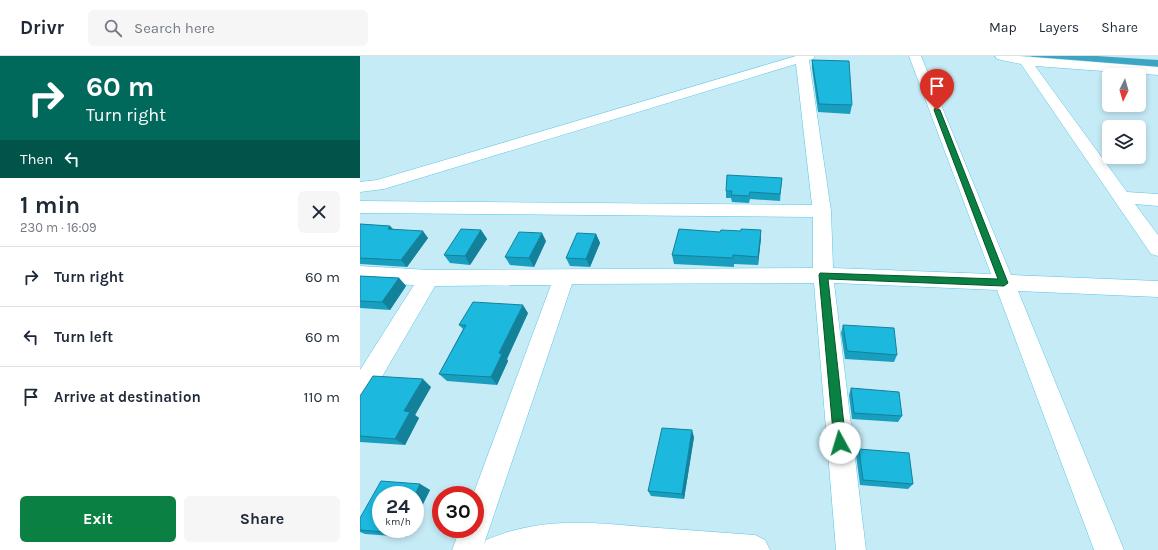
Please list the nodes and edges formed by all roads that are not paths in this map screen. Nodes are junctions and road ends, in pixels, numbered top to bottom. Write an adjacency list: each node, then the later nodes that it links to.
1 (915, 56): 17 (street)
2 (1001, 56): 4 (street)
3 (805, 57): 6 (street); 11 (street)
4 (1025, 61): 5 (street); 8 (street)
5 (1158, 71)
6 (378, 185): 7 (street); 10 (street)
7 (360, 187)
8 (1121, 197): 9 (street); 12 (street)
9 (1158, 200)
10 (360, 206): 11 (street)
11 (822, 211): 14 (street)
12 (1158, 249)
13 (360, 274): 15 (street)
14 (823, 275): 16 (street); 17 (street); 25 (street)
15 (429, 278): 16 (street); 19 (street)
16 (564, 278): 20 (street)
17 (1004, 283): 18 (street); 26 (street)
18 (1158, 289)
19 (360, 391)
20 (484, 503)
21 (471, 538): 22 (street)
22 (467, 550)
23 (496, 550): 24 (street)
24 (755, 550)
25 (850, 550)
26 (1108, 550)

